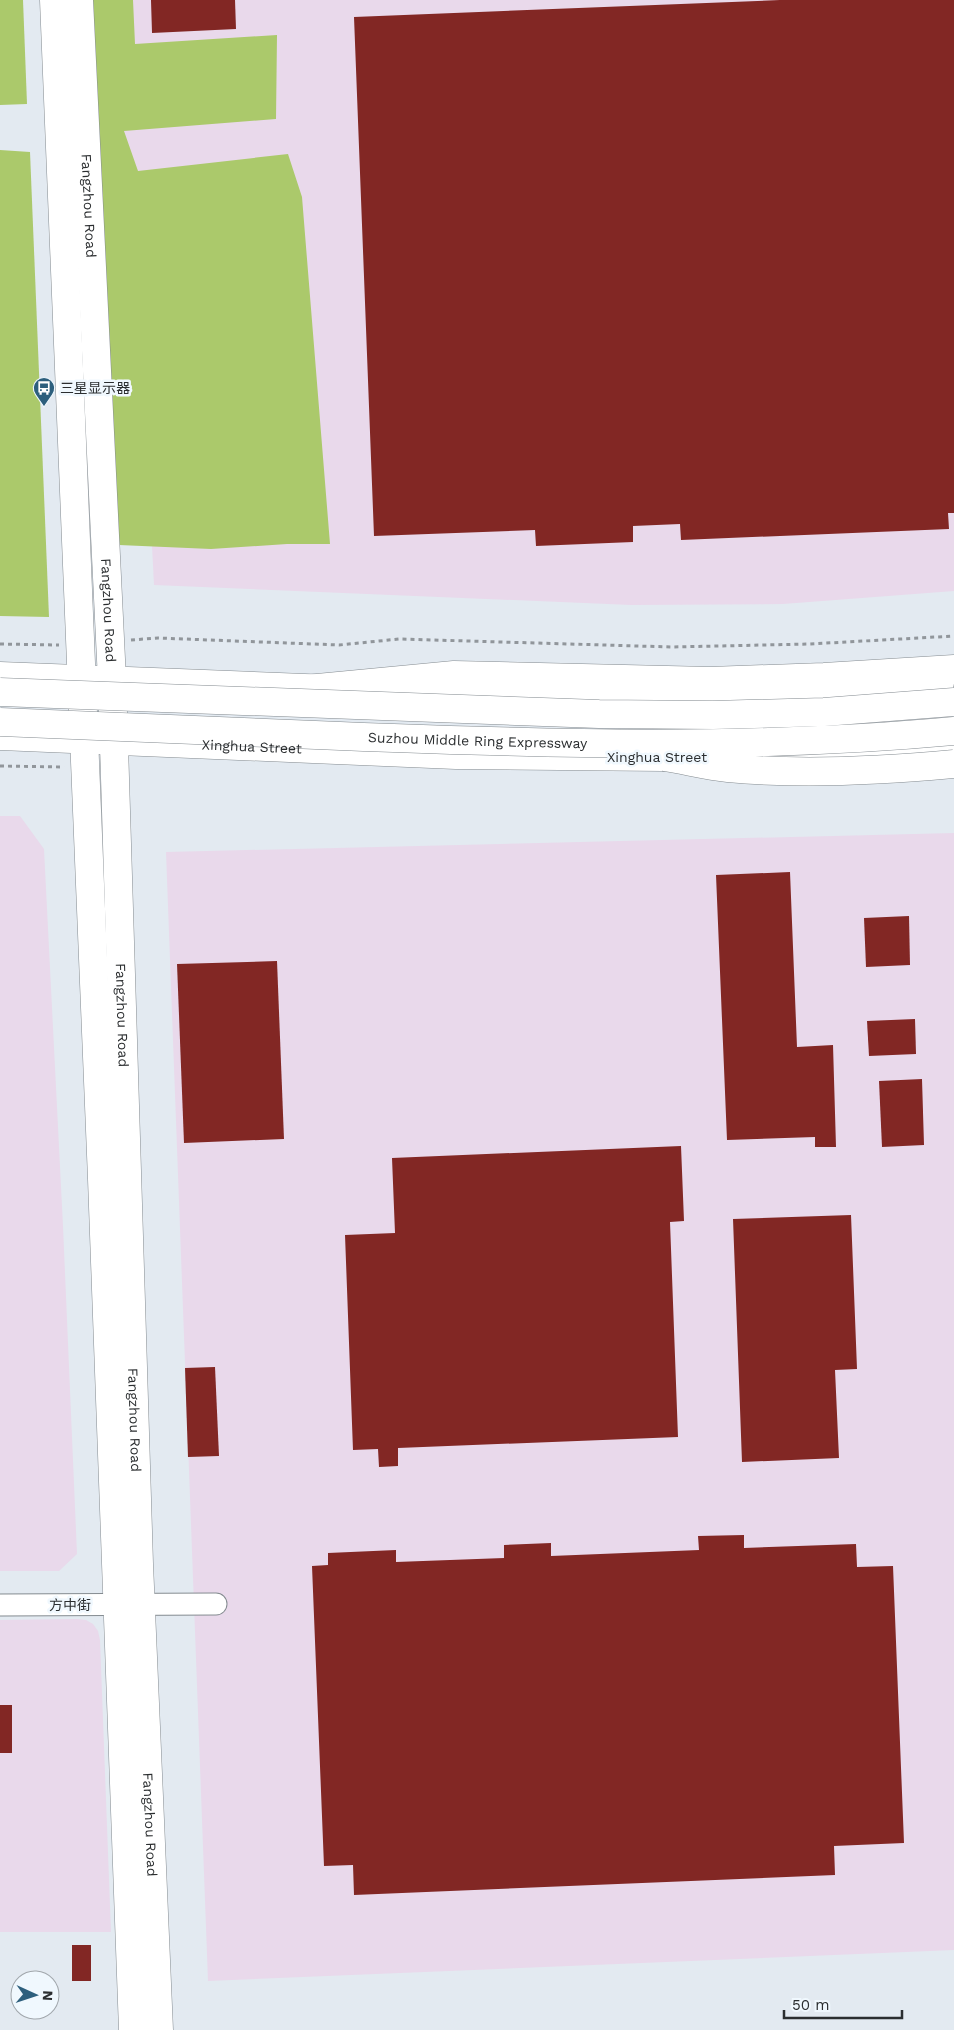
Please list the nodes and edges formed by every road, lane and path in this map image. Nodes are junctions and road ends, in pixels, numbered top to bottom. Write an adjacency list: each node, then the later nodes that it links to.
1 (54, 0): 6 (main road, Fangzhou Road)
2 (79, 0): 4 (main road, Fangzhou Road)
3 (954, 636): 4 (path)
4 (110, 642): 10 (main road, Fangzhou Road)
5 (0, 644): 6 (path)
6 (80, 644): 9 (main road, Fangzhou Road)
7 (954, 669): 12 (main road)
8 (0, 676): 9 (main road)
9 (81, 679): 10 (main road); 18 (main road, Fangzhou Road)
10 (112, 680): 12 (main road); 19 (main road, Fangzhou Road)
11 (954, 682): 12 (main road)
12 (307, 689)
13 (0, 692): 14 (main road, bridge)
14 (954, 702)
15 (0, 722): 20 (main road, Suzhou Middle Ring Expressway, bridge)
16 (954, 731): 20 (main road, Suzhou Middle Ring Expressway, bridge)
17 (0, 736): 18 (main road, Xinghua Street)
18 (84, 739): 19 (main road, Xinghua Street); 25 (main road, Fangzhou Road)
19 (114, 740): 21 (main road, Xinghua Street); 25 (main road, Fangzhou Road)
20 (598, 745): 22 (main road, bridge)
21 (954, 745)
22 (954, 764)
23 (216, 1604): 25 (street, 方中街)
24 (0, 1605): 25 (street, 方中街)
25 (128, 1605): 26 (main road, Fangzhou Road); 27 (main road, Fangzhou Road)
26 (133, 2030)
27 (159, 2030)

